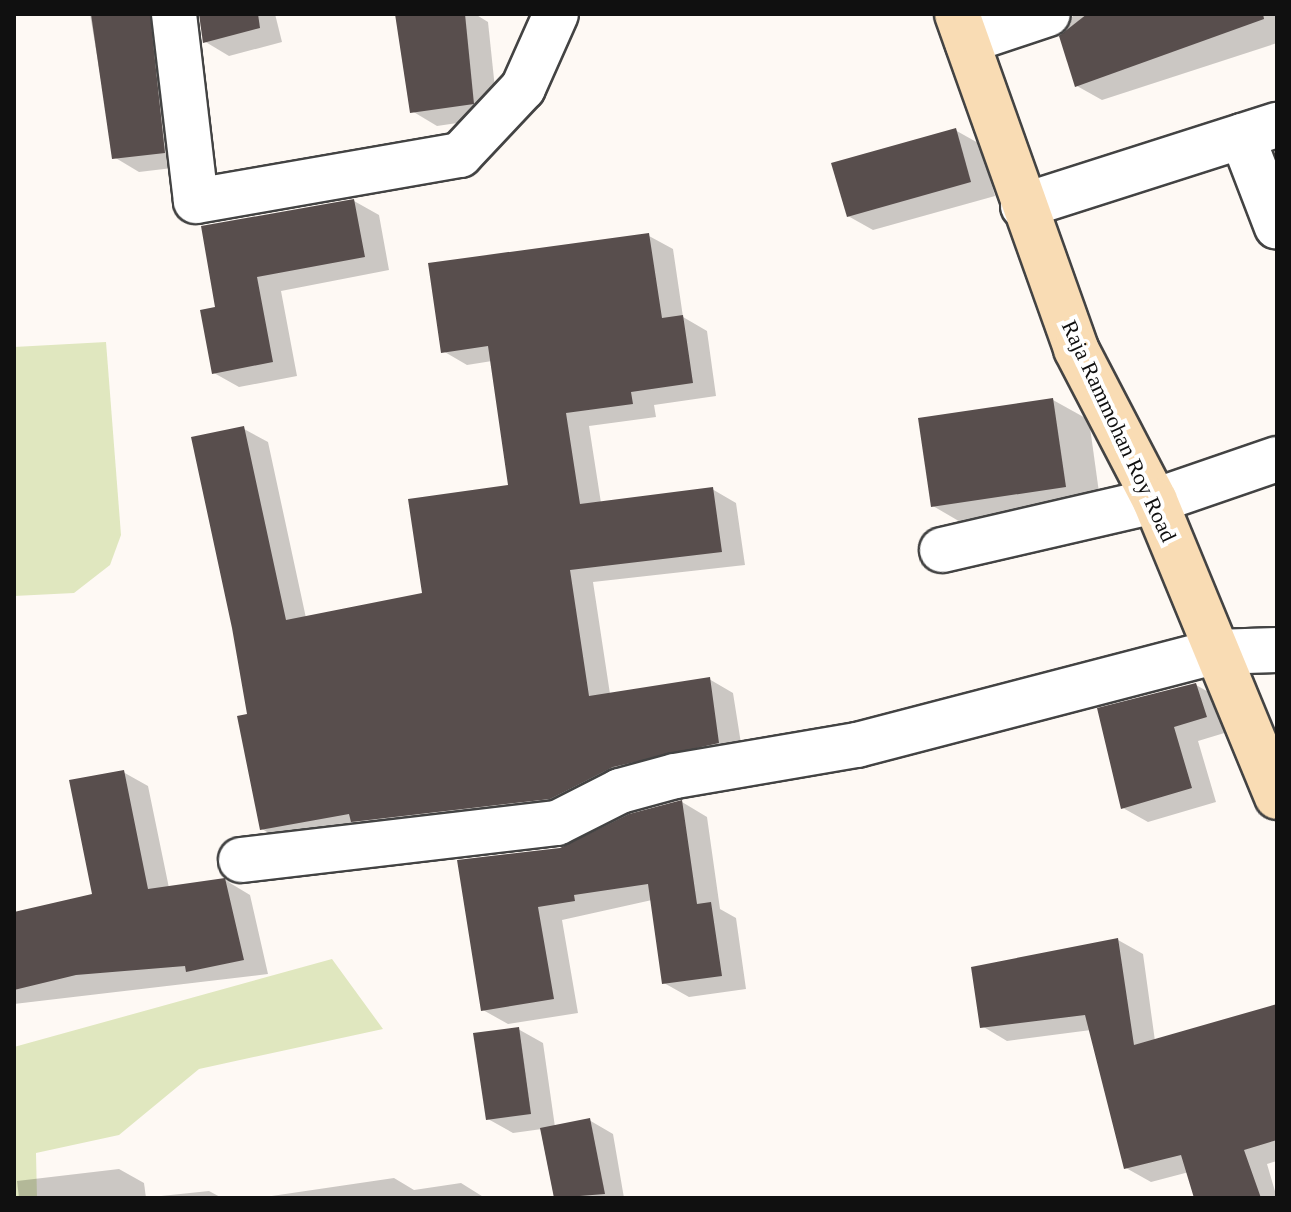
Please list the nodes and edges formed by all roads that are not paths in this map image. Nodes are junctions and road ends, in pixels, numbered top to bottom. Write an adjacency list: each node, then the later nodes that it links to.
1 (174, 14): 3 (street)
2 (1048, 14): 4 (street)
3 (542, 20)
4 (962, 28): 6 (main road, Raja Rammohan Roy Road)
5 (1260, 131): 6 (street); 7 (street)
6 (1023, 206): 9 (main road, Raja Rammohan Roy Road)
7 (1277, 227)
8 (1277, 459): 9 (street)
9 (1155, 501): 10 (street); 12 (main road, Raja Rammohan Roy Road)
10 (942, 550)
11 (1277, 650): 12 (street)
12 (1215, 652): 13 (main road, Raja Rammohan Roy Road); 14 (street)
13 (1277, 797)
14 (241, 860)

